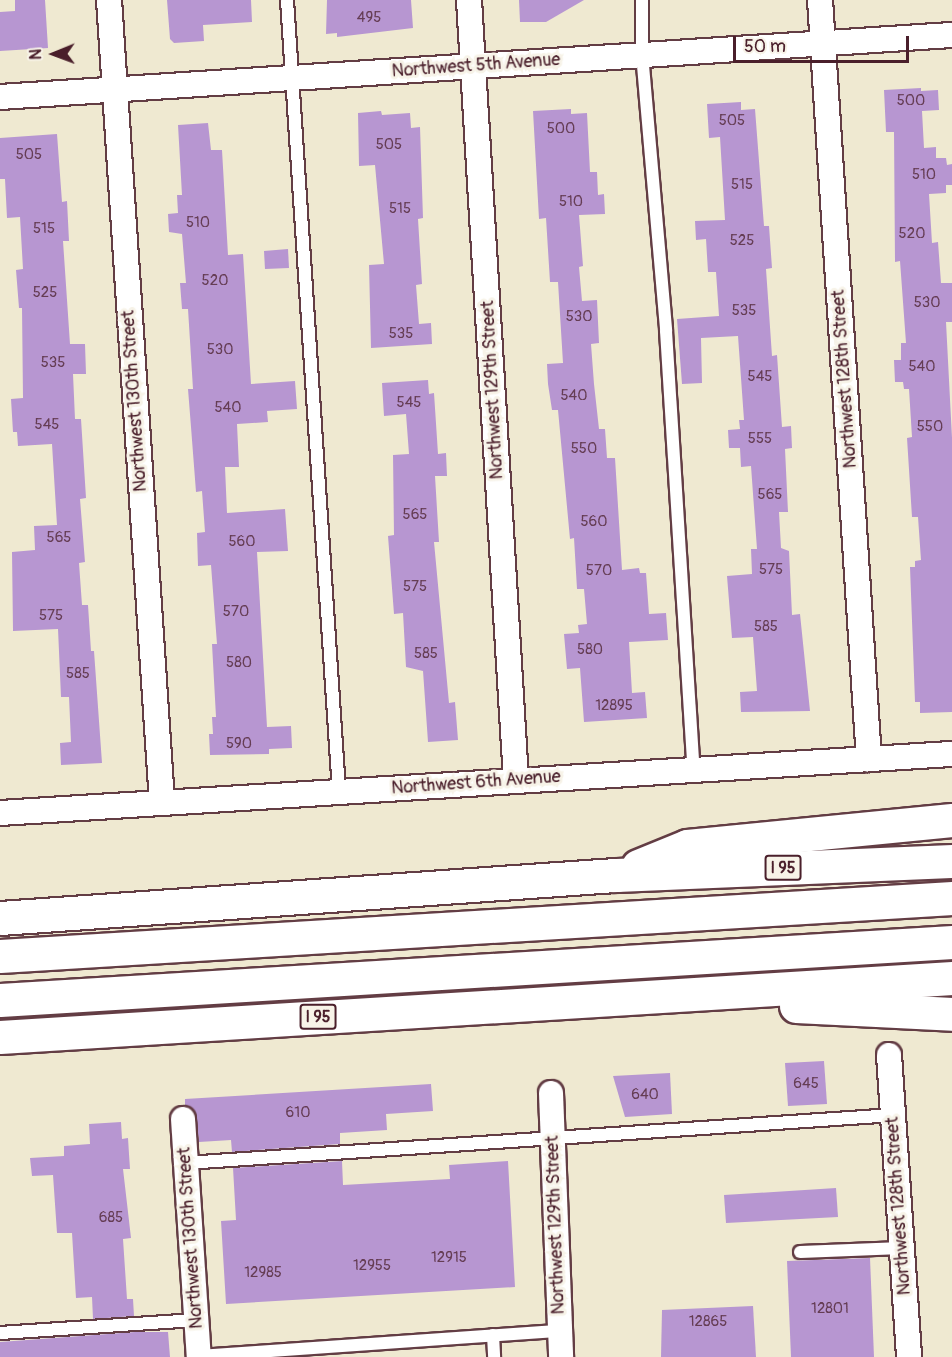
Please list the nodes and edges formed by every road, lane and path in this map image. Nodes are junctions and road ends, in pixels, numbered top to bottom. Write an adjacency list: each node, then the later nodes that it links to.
1 (109, 0): 11 (street, Northwest 130th Street)
2 (287, 0): 10 (lane)
3 (469, 0): 9 (street, Northwest 129th Street)
4 (642, 0): 8 (lane)
5 (820, 0): 7 (street, Northwest 128th Street)
6 (952, 35): 7 (street, Northwest 5th Avenue)
7 (823, 42): 8 (street, Northwest 5th Avenue); 14 (street, Northwest 128th Street)
8 (642, 54): 9 (street, Northwest 5th Avenue); 15 (lane)
9 (474, 66): 10 (street, Northwest 5th Avenue); 16 (street, Northwest 129th Street)
10 (293, 79): 11 (street, Northwest 5th Avenue); 17 (lane)
11 (115, 91): 12 (street, Northwest 5th Avenue); 18 (street, Northwest 130th Street)
12 (0, 97)
13 (952, 754): 14 (street, Northwest 6th Avenue)
14 (869, 759): 15 (street, Northwest 6th Avenue)
15 (694, 770): 16 (street, Northwest 6th Avenue)
16 (516, 780): 17 (street, Northwest 6th Avenue)
17 (339, 792): 18 (street, Northwest 6th Avenue)
18 (162, 803): 19 (street, Northwest 6th Avenue)
19 (0, 813)
20 (952, 820): 22 (highway)
21 (952, 861): 22 (highway, I 95)
22 (615, 875): 24 (highway, I 95)
23 (952, 898): 26 (highway)
24 (0, 918)
25 (952, 942): 29 (highway)
26 (0, 956)
27 (952, 978): 28 (highway, I 95)
28 (636, 998): 30 (highway); 31 (highway, I 95)
29 (0, 1000)
30 (952, 1014)
31 (0, 1037)
32 (889, 1055): 34 (street, Northwest 128th Street)
33 (551, 1093): 36 (street, Northwest 129th Street)
34 (894, 1115): 36 (lane); 38 (street, Northwest 128th Street)
35 (183, 1119): 37 (street, Northwest 130th Street)
36 (553, 1140): 37 (lane); 41 (street, Northwest 129th Street)
37 (186, 1163): 40 (street, Northwest 130th Street)
38 (902, 1248): 39 (lane); 48 (street, Northwest 128th Street)
39 (800, 1252)
40 (197, 1320): 42 (lane); 45 (street, Northwest 130th Street)
41 (560, 1330): 43 (lane); 47 (street, Northwest 129th Street)
42 (0, 1333)
43 (493, 1335): 44 (lane); 46 (lane)
44 (249, 1355): 45 (lane)
45 (199, 1356)
46 (494, 1357)
47 (561, 1357)
48 (909, 1357)

